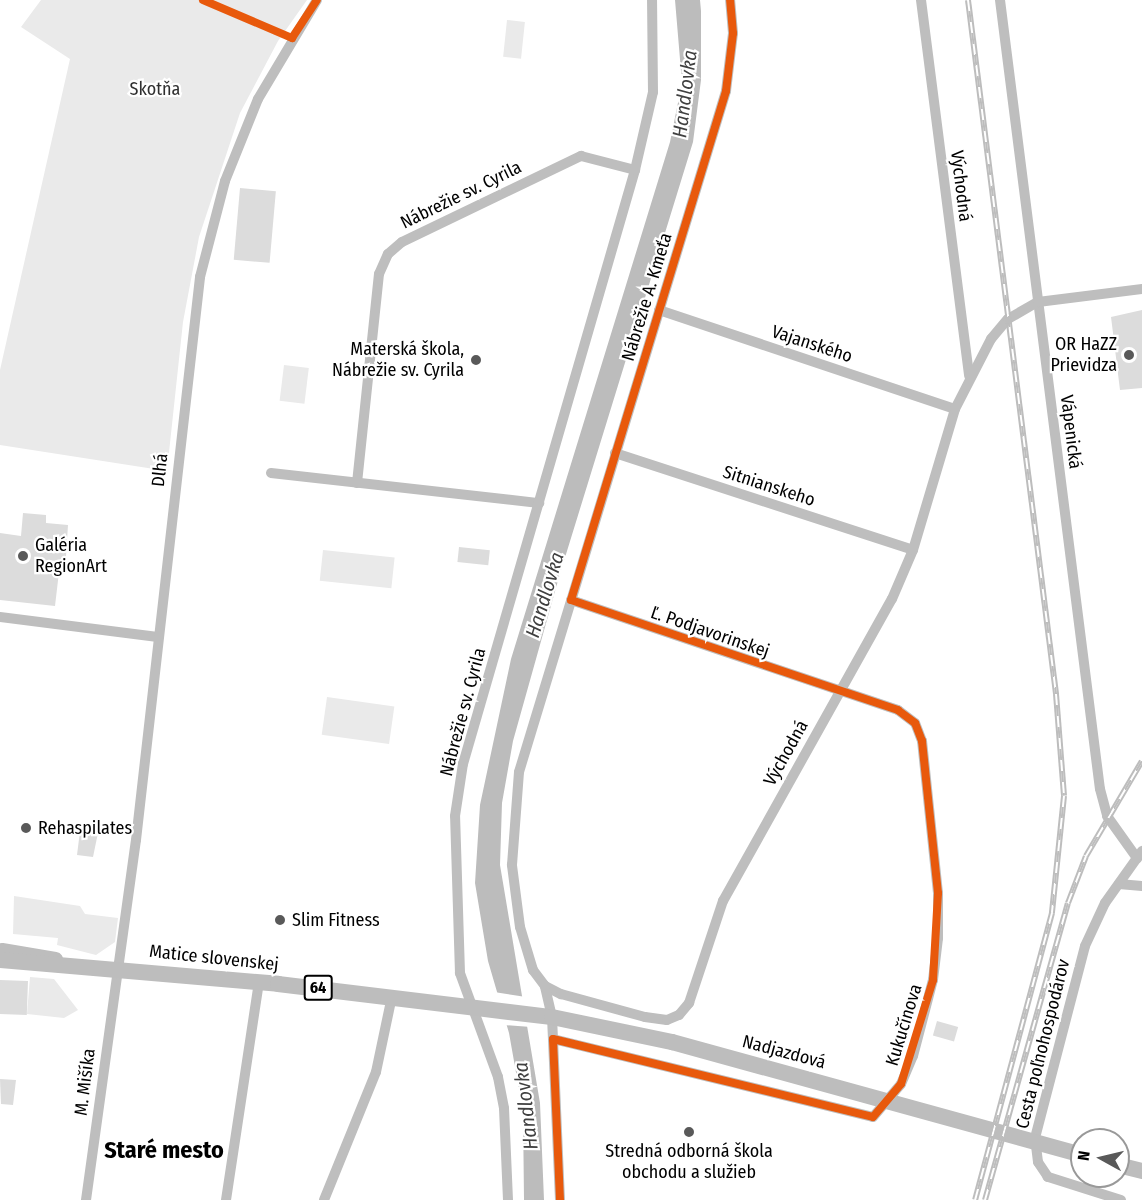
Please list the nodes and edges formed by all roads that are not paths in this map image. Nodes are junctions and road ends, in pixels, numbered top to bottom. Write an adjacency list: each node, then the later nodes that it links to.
1 (317, 0): 19 (street, Dlhá)
2 (652, 0): 6 (street, Nábrežie sv. Cyrila)
3 (730, 0): 9 (street, Nábrežie A. Kmeťa)
4 (921, 0): 10 (street, Východná)
5 (1000, 0): 8 (street, Vápenická)
6 (635, 170): 14 (street, Nábrežie sv. Cyrila); 15 (street, Nábrežie sv. Cyrila)
7 (1142, 289): 8 (street)
8 (1038, 302): 10 (street, Východná); 21 (street, Vápenická)
9 (659, 310): 11 (street, Vajanského); 12 (street, Nábrežie A. Kmeťa)
10 (969, 376): 11 (street, Východná)
11 (955, 409): 16 (street, Východná)
12 (615, 453): 16 (street, Sitnianskeho); 17 (street, Nábrežie A. Kmeťa)
13 (271, 473): 14 (street)
14 (357, 483): 15 (street)
15 (538, 503): 31 (street, Nábrežie sv. Cyrila)
16 (913, 550): 20 (street, Východná)
17 (571, 600): 20 (street, Ľ. Podjavorinskej); 29 (street, Nábrežie A. Kmeťa)
18 (0, 617): 19 (street)
19 (158, 637): 27 (street, Dlhá)
20 (839, 692): 32 (street, Východná); 35 (street, Kukučínova)
21 (1140, 855): 22 (street, Cesta poľnohospodárov)
22 (1119, 884): 23 (street); 42 (street, Cesta poľnohospodárov)
23 (1142, 886)
24 (0, 951): 26 (main road, Matice slovenskej / 64)
25 (0, 960): 26 (main road, Matice slovenskej / 64)
26 (59, 962): 27 (main road, Matice slovenskej / 64)
27 (117, 968): 28 (main road, Matice slovenskej / 64); 37 (street, M. Mišíka)
28 (259, 982): 30 (main road, Matice slovenskej / 64); 38 (street)
29 (545, 986): 32 (street, Východná); 33 (street, Nábrežie A. Kmeťa)
30 (392, 996): 31 (main road, Matice slovenskej / 64); 39 (street)
31 (473, 1005): 33 (main road, Nadjazdová / 64); 40 (street, Nábrežie sv. Cyrila)
32 (596, 1005): 34 (street)
33 (552, 1017): 34 (main road, Nadjazdová / 64); 35 (street, Nábrežie A. Kmeťa)
34 (587, 1023): 36 (main road, Nadjazdová / 64)
35 (553, 1039): 41 (street, Nábrežie A. Kmeťa)
36 (1070, 1152)
37 (86, 1200)
38 (226, 1200)
39 (324, 1200)
40 (508, 1200)
41 (560, 1200)
42 (1121, 1200)

